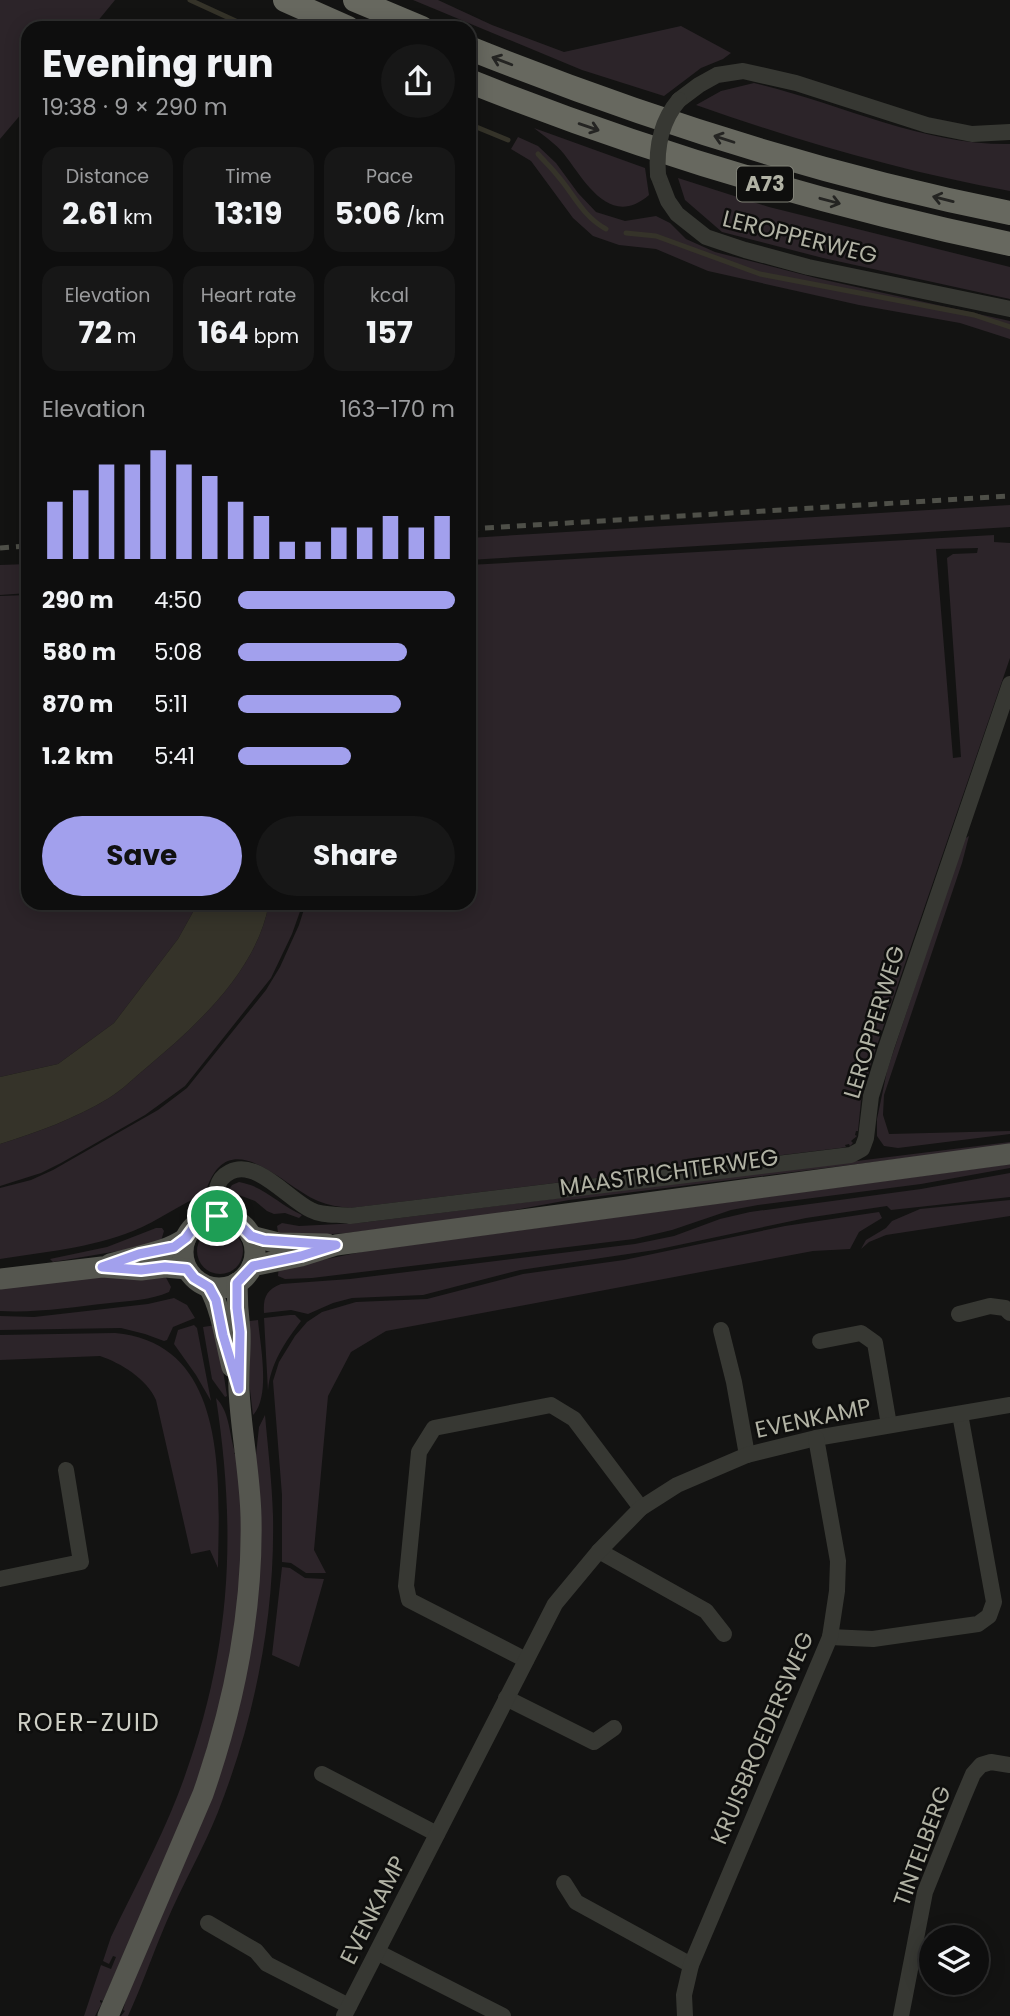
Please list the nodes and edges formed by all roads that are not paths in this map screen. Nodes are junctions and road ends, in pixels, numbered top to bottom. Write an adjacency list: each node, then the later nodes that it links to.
1 (285, 0): 3 (highway)
2 (355, 0): 4 (highway)
3 (332, 21)
4 (405, 21)
5 (476, 51): 8 (highway, A73, one-way to 5)
6 (476, 84): 9 (highway, A73, one-way to 9)
7 (1010, 132): 10 (street, LEROPPERWEG, bridge)
8 (1010, 213)
9 (1010, 244)
10 (1010, 309)
11 (1010, 684): 13 (street, LEROPPERWEG)
12 (1010, 1154): 16 (main road, MAASTRICHTERWEG)
13 (217, 1216): 14 (main road); 15 (main road)
14 (251, 1236): 16 (main road, MAASTRICHTERWEG); 17 (main road)
15 (186, 1238): 18 (main road); 19 (main road)
16 (336, 1245): 17 (main road, MAASTRICHTERWEG)
17 (253, 1266): 21 (main road)
18 (102, 1267): 19 (main road); 20 (main road)
19 (187, 1269): 22 (main road)
20 (0, 1279)
21 (237, 1283): 22 (main road); 27 (main road)
22 (209, 1287): 27 (main road)
23 (1008, 1305): 24 (street)
24 (959, 1314)
25 (722, 1331): 32 (street, EVENKAMP)
26 (820, 1341): 30 (street, EVENKAMP)
27 (239, 1389): 50 (main road)
28 (1010, 1405): 29 (street, EVENKAMP)
29 (960, 1414): 30 (street, EVENKAMP); 38 (street)
30 (889, 1425): 31 (street, EVENKAMP)
31 (816, 1438): 32 (street, EVENKAMP); 38 (street, KRUISBROEDERSWEG)
32 (747, 1455): 34 (street, EVENKAMP)
33 (66, 1470): 36 (street)
34 (641, 1508): 35 (street, EVENKAMP); 39 (street)
35 (600, 1551): 37 (street); 39 (street, EVENKAMP)
36 (0, 1579)
37 (724, 1634)
38 (830, 1637): 48 (street, KRUISBROEDERSWEG)
39 (526, 1660): 40 (street, EVENKAMP)
40 (506, 1698): 41 (street); 44 (street, EVENKAMP)
41 (614, 1728)
42 (1010, 1765): 53 (street, TINTELBERG)
43 (322, 1774): 44 (street)
44 (437, 1834): 47 (street, EVENKAMP)
45 (564, 1883): 48 (street)
46 (208, 1923): 49 (street, EVENKAMP)
47 (377, 1952): 49 (street, EVENKAMP); 51 (street)
48 (691, 1965): 52 (street, KRUISBROEDERSWEG)
49 (346, 2011)
50 (108, 2016)
51 (503, 2016)
52 (685, 2016)
53 (901, 2016)

